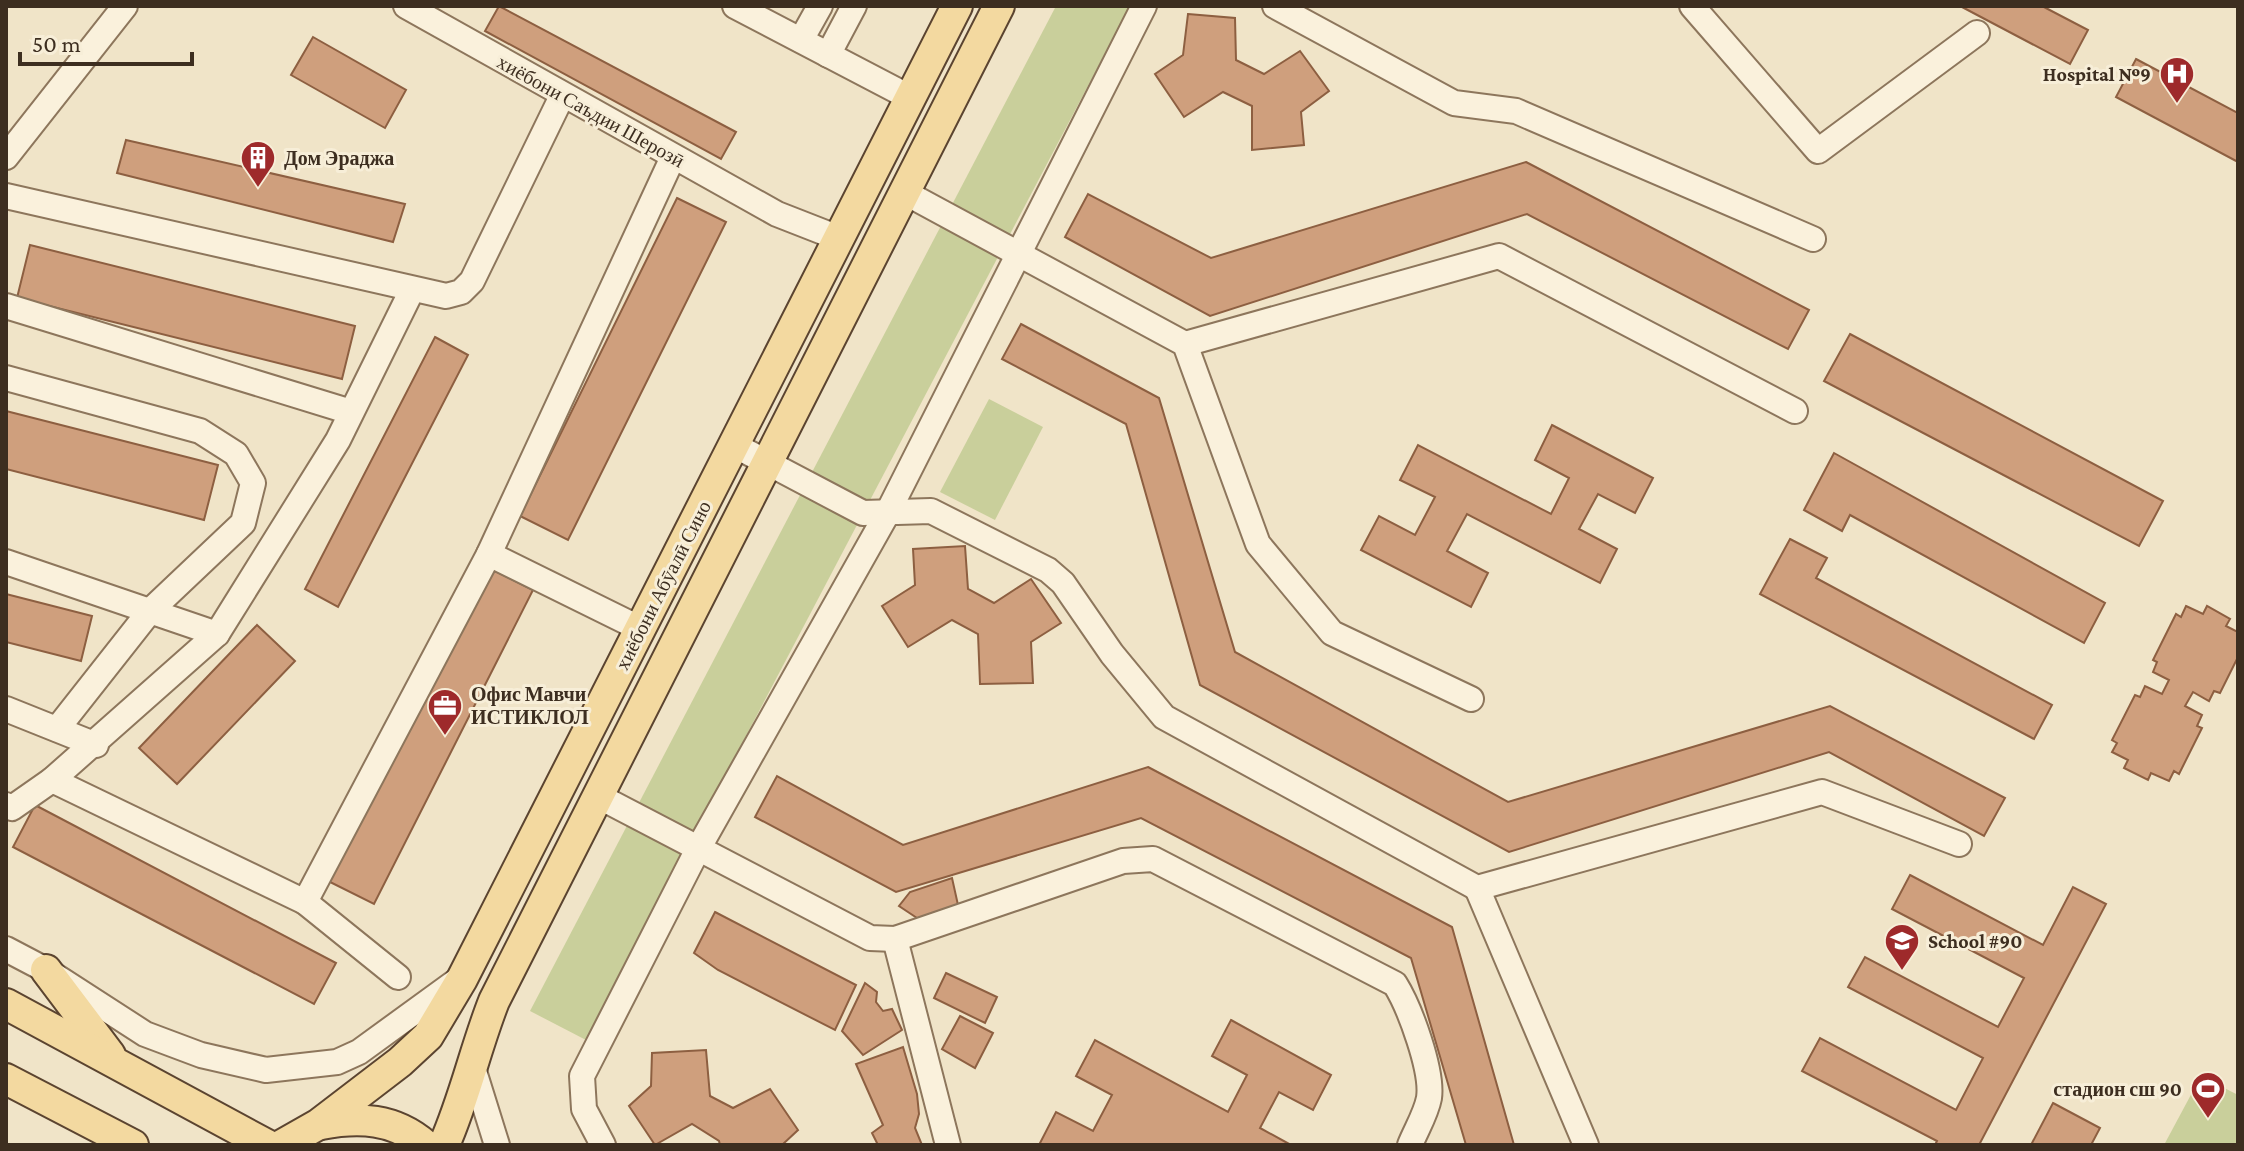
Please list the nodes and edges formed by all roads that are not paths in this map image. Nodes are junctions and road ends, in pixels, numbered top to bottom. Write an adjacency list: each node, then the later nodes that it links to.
1 (125, 6): 16 (street)
2 (406, 6): 14 (street, хиёбони Саъдии Шерозӣ)
3 (735, 6): 12 (street)
4 (820, 6): 12 (street)
5 (854, 6): 13 (street)
6 (957, 6): 15 (main road, хиёбони Абӯалӣ Сино)
7 (999, 6): 18 (main road, хиёбони Абӯалӣ Сино)
8 (1144, 6): 22 (street)
9 (1275, 6): 21 (street)
10 (1692, 6): 11 (street)
11 (1977, 33)
12 (801, 40): 13 (street)
13 (828, 55): 15 (street)
14 (562, 96): 17 (street, хиёбони Саъдии Шерозӣ); 23 (street)
15 (911, 98): 20 (main road, хиёбони Абӯалӣ Сино)
16 (6, 157)
17 (673, 157): 20 (street, хиёбони Саъдии Шерозӣ); 32 (street)
18 (904, 192): 22 (street); 30 (main road, хиёбони Абӯалӣ Сино)
19 (6, 196): 23 (street)
20 (841, 239): 29 (main road, хиёбони Абӯалӣ Сино)
21 (1813, 239)
22 (1018, 254): 25 (street); 31 (street)
23 (412, 290): 28 (street)
24 (6, 306): 28 (street)
25 (1185, 344): 27 (street); 37 (street)
26 (6, 378): 34 (street)
27 (1795, 411)
28 (351, 412): 36 (street)
29 (734, 445): 30 (street); 35 (main road, хиёбони Абӯалӣ Сино)
30 (767, 462): 31 (street); 42 (main road, хиёбони Абӯалӣ Сино)
31 (888, 512): 45 (street); 46 (street)
32 (489, 554): 35 (street); 47 (street)
33 (6, 562): 34 (street)
34 (150, 611): 36 (street); 39 (street)
35 (641, 629): 51 (main road, хиёбони Абӯалӣ Сино)
36 (217, 634): 40 (street)
37 (1471, 699)
38 (6, 709): 39 (street)
39 (57, 729): 40 (street)
40 (96, 745): 41 (street)
41 (52, 780): 43 (street); 47 (street)
42 (598, 796): 45 (street); 55 (main road, хиёбони Абӯалӣ Сино)
43 (8, 811)
44 (1959, 844): 46 (street)
45 (698, 849): 48 (street); 64 (street)
46 (1477, 888): 67 (street)
47 (305, 902): 52 (street)
48 (895, 939): 65 (street); 66 (street)
49 (6, 949): 50 (street)
50 (46, 970): 51 (street); 54 (main road)
51 (463, 976): 57 (main road, хиёбони Абӯалӣ Сино)
52 (398, 977)
53 (6, 1004): 54 (main road)
54 (116, 1063): 59 (main road)
55 (473, 1068): 62 (main road, хиёбони Абӯалӣ Сино); 63 (street)
56 (7, 1081): 58 (main road)
57 (319, 1124): 60 (main road, хиёбони Абӯалӣ Сино); 61 (main road, хиёбони Абӯалӣ Сино)
58 (133, 1145)
59 (267, 1145)
60 (282, 1145)
61 (425, 1145)
62 (444, 1145)
63 (497, 1145)
64 (603, 1145)
65 (948, 1145)
66 (1410, 1145)
67 (1586, 1145)

